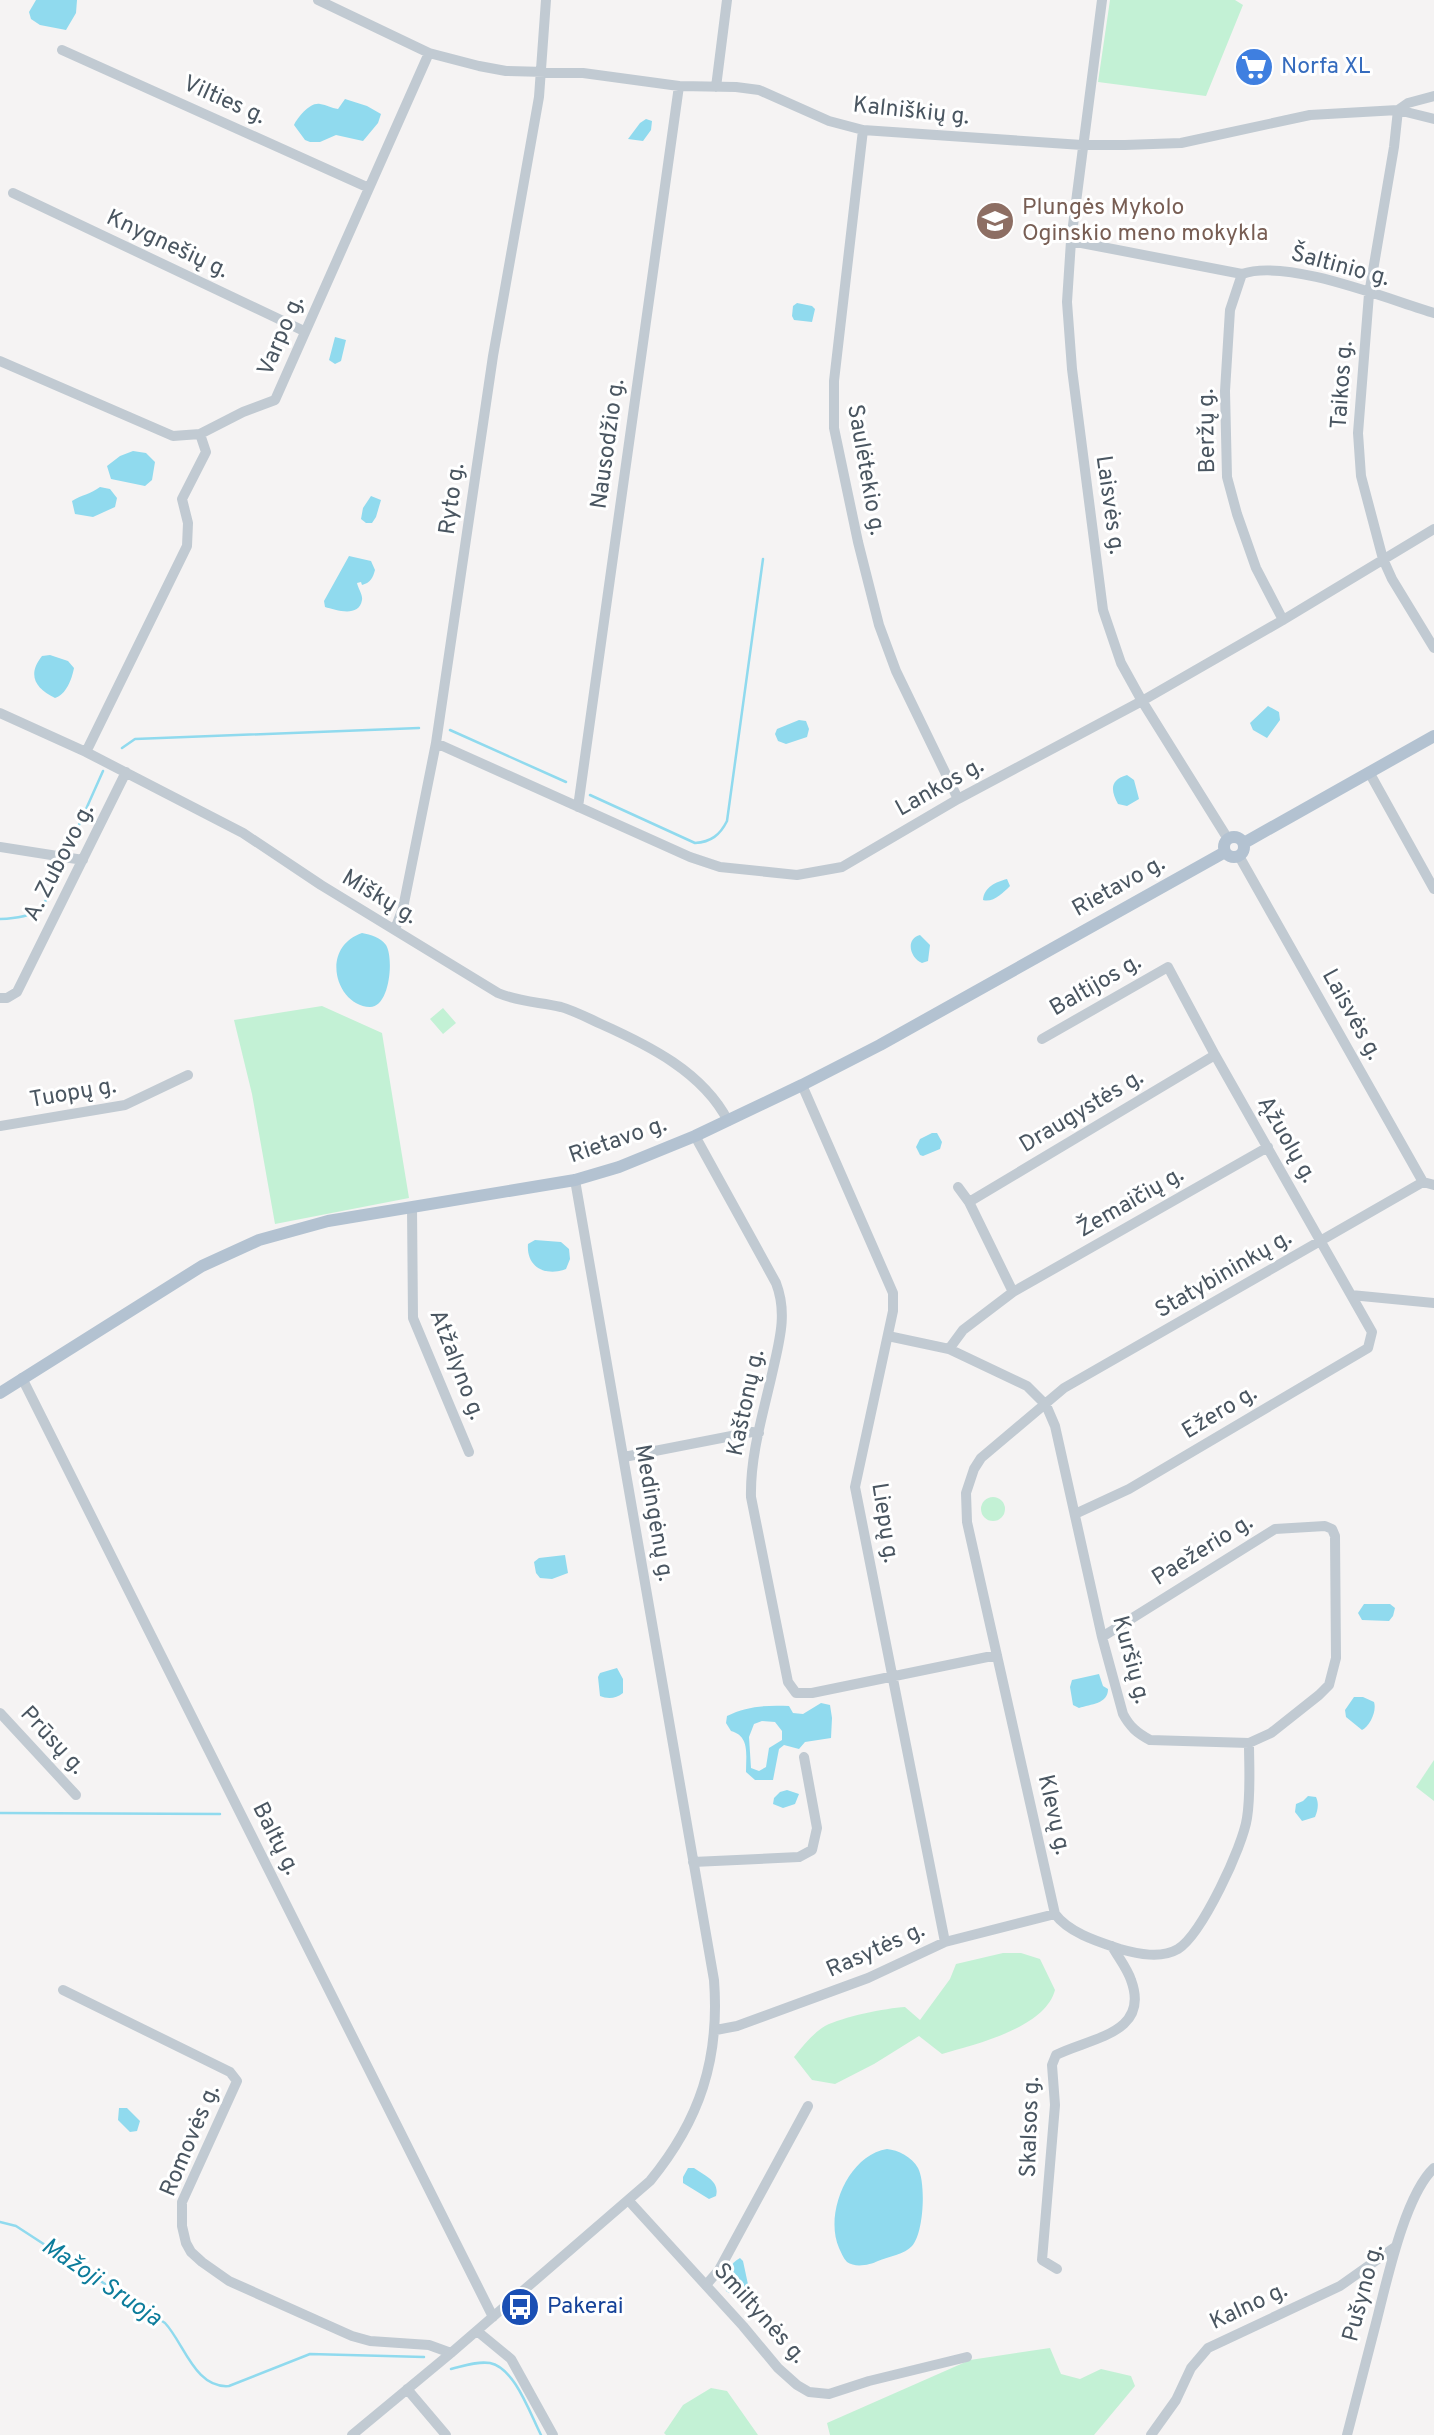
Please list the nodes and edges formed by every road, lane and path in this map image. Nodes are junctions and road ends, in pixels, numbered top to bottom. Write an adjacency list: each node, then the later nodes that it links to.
1 (318, 0): 6 (street, Kalniškių g.)
2 (546, 0): 7 (street, Ryto g.)
3 (727, 0): 9 (street)
4 (1102, 0): 14 (street, Laisvės g.)
5 (62, 50): 15 (street, Vilties g.)
6 (429, 53): 7 (street, Kalniškių g.); 15 (street, Varpo g.)
7 (540, 72): 8 (street, Kalniškių g.); 31 (street, Ryto g.)
8 (678, 86): 9 (street, Kalniškių g.); 36 (street, Nausodžio g.)
9 (716, 87): 13 (street, Kalniškių g.)
10 (1433, 94): 11 (street)
11 (1398, 110): 12 (street, Kalniškių g.); 14 (street, Kalniškių g.); 19 (street, Taikos g.)
12 (1434, 119)
13 (863, 130): 14 (street, Kalniškių g.); 35 (street, Saulėtekio g.)
14 (1082, 145): 17 (street, Laisvės g.)
15 (369, 188): 21 (street, Varpo g.)
16 (13, 193): 21 (street, Knygnešių g.)
17 (1071, 241): 18 (street, Šaltinio g.); 28 (street, Laisvės g.)
18 (1242, 274): 19 (street, Šaltinio g.); 26 (street, Beržų g.)
19 (1369, 293): 20 (street, Šaltinio g.); 25 (street, Taikos g.)
20 (1434, 313)
21 (304, 331): 23 (street, Varpo g.)
22 (0, 361): 23 (street, Varpo g.)
23 (200, 434): 32 (street)
24 (1434, 529): 25 (street, Lankos g.)
25 (1382, 559): 26 (street, Lankos g.); 27 (street, Taikos g.)
26 (1283, 620): 28 (street, Lankos g.)
27 (1434, 648)
28 (1142, 701): 35 (street, Lankos g.); 37 (street, Laisvės g.)
29 (0, 713): 32 (street, Miškų g.)
30 (1434, 736): 34 (main road)
31 (436, 743): 36 (street, Lankos g.); 44 (street, Ryto g.)
32 (86, 752): 33 (street, Miškų g.)
33 (127, 772): 42 (street, A. Zubovo g.); 44 (street, Miškų g.)
34 (1369, 772): 38 (main road); 43 (street)
35 (958, 799): 36 (street, Lankos g.)
36 (578, 807)
37 (1228, 839): 38 (main road); 40 (main road)
38 (1244, 843): 41 (main road)
39 (0, 847): 42 (street)
40 (1225, 852): 41 (main road); 50 (main road, Rietavo g.)
41 (1239, 856): 56 (street, Laisvės g.)
42 (83, 860): 46 (street, A. Zubovo g.)
43 (1434, 889)
44 (395, 929): 51 (street, Miškų g.)
45 (1168, 967): 47 (street, Baltijos g.); 48 (street, Ąžuolų g.)
46 (0, 998)
47 (1042, 1039)
48 (1215, 1055): 54 (street, Ąžuolų g.); 58 (street, Draugystės g.)
49 (188, 1075): 52 (street, Tuopų g.)
50 (802, 1086): 51 (main road, Rietavo g.); 65 (street, Liepų g.)
51 (728, 1121): 53 (main road, Rietavo g.)
52 (0, 1126)
53 (695, 1136): 55 (main road, Rietavo g.); 70 (street, Kaštonų g.)
54 (1268, 1147): 60 (street, Ąžuolų g.); 61 (street, Žemaičių g.)
55 (575, 1180): 59 (main road, Rietavo g.); 72 (street, Medingėnų g.)
56 (1429, 1183): 60 (street, Statybininkų g.)
57 (958, 1187): 58 (street)
58 (969, 1202): 61 (street)
59 (412, 1207): 67 (main road, Rietavo g.); 71 (street, Atžalyno g.)
60 (1322, 1241): 62 (street, Ąžuolų g.); 69 (street, Statybininkų g.)
61 (1013, 1292): 66 (street, Žemaičių g.)
62 (1351, 1295): 63 (street); 64 (street, Ąžuolų g.)
63 (1434, 1303)
64 (1372, 1332): 73 (street, Ežero g.)
65 (888, 1336): 66 (street, Kuršių g.); 76 (street, Liepų g.)
66 (949, 1349): 69 (street, Kuršių g.)
67 (22, 1378): 68 (main road, Rietavo g.); 93 (street, Baltų g.)
68 (0, 1393)
69 (1046, 1405): 73 (street, Kuršių g.); 75 (street, Klevų g.)
70 (759, 1433): 72 (street); 76 (street, Kaštonų g.)
71 (469, 1452)
72 (624, 1457): 81 (street, Medingėnų g.)
73 (1075, 1514): 74 (street, Kuršių g.)
74 (1102, 1637): 78 (street, Kuršių g.); 78 (street, Paežerio g.)
75 (997, 1655): 76 (street); 82 (street, Klevų g.)
76 (893, 1678): 83 (street, Liepų g.)
77 (0, 1713): 80 (street, Prūsų g.)
78 (1249, 1743): 84 (street)
79 (804, 1757): 81 (street)
80 (76, 1795)
81 (692, 1858): 86 (street, Medingėnų g.)
82 (1055, 1914): 83 (street, Rasytės g.); 84 (street)
83 (945, 1942): 86 (street, Rasytės g.)
84 (1112, 1946): 91 (street, Skalsos g.)
85 (63, 1990): 95 (street, Romovės g.)
86 (716, 2030): 89 (street, Medingėnų g.)
87 (808, 2106): 92 (street)
88 (1434, 2168): 90 (street, Pušyno g.)
89 (629, 2201): 92 (street, Smiltynės g.); 93 (street, Medingėnų g.)
90 (1395, 2247): 101 (street, Kalno g.); 102 (street, Pušyno g.)
91 (1058, 2269)
92 (706, 2285): 96 (street, Smiltynės g.)
93 (493, 2318): 94 (street, Medingėnų g.)
94 (477, 2331): 95 (street, Medingėnų g.); 100 (street)
95 (451, 2353): 97 (street, Medingėnų g.)
96 (967, 2357)
97 (407, 2389): 98 (street, Medingėnų g.); 99 (street)
98 (352, 2435)
99 (446, 2435)
100 (553, 2435)
101 (1151, 2435)
102 (1347, 2435)

